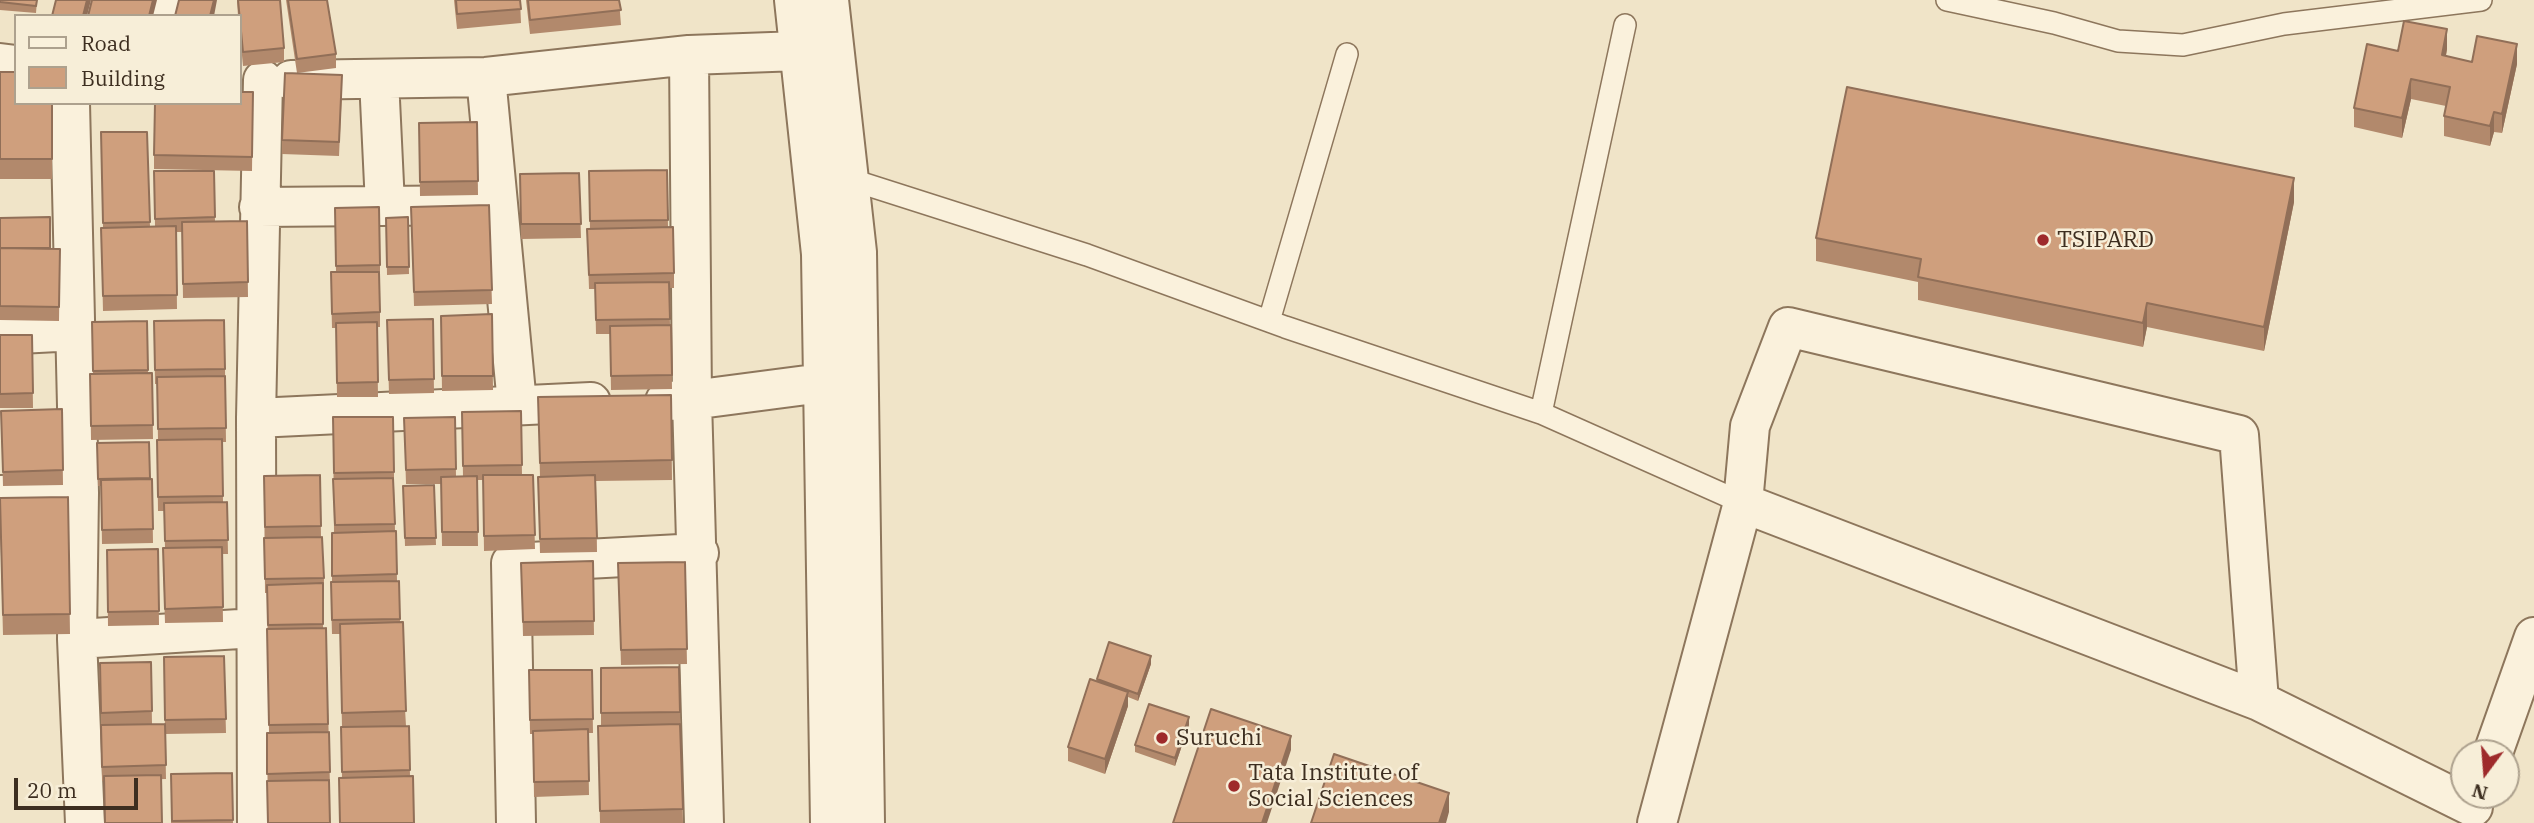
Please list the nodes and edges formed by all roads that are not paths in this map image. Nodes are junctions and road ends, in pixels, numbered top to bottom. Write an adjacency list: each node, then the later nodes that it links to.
1 (794, 0): 6 (street)
2 (830, 0): 13 (street)
3 (1947, 0): 4 (lane)
4 (2481, 0)
5 (1625, 25): 23 (lane)
6 (799, 51): 8 (street); 20 (street)
7 (1347, 54): 17 (lane)
8 (689, 55): 9 (street); 21 (street)
9 (486, 77): 10 (street); 15 (street)
10 (379, 79): 11 (street); 14 (street)
11 (251, 80): 16 (street)
12 (70, 105): 18 (street)
13 (849, 179): 17 (lane); 20 (street)
14 (384, 205): 15 (street); 16 (street)
15 (498, 205): 22 (street)
16 (260, 206): 24 (street)
17 (1269, 321): 23 (lane)
18 (76, 331): 19 (street); 25 (street)
19 (0, 335)
20 (840, 380): 21 (street); 39 (street); 40 (street)
21 (692, 400): 22 (street); 28 (street)
22 (517, 404): 24 (street)
23 (1541, 414): 27 (lane)
24 (256, 418): 29 (street)
25 (79, 494): 26 (street); 31 (street)
26 (0, 495)
27 (1743, 503): 32 (street); 32 (street); 41 (street)
28 (699, 553): 37 (street); 38 (street)
29 (257, 628): 31 (street); 36 (street)
30 (2534, 637): 33 (street)
31 (76, 639): 35 (street)
32 (2259, 701): 34 (street)
33 (2498, 739)
34 (2450, 796)
35 (85, 823)
36 (257, 823)
37 (516, 823)
38 (704, 823)
39 (830, 823)
40 (866, 823)
41 (1657, 823)

